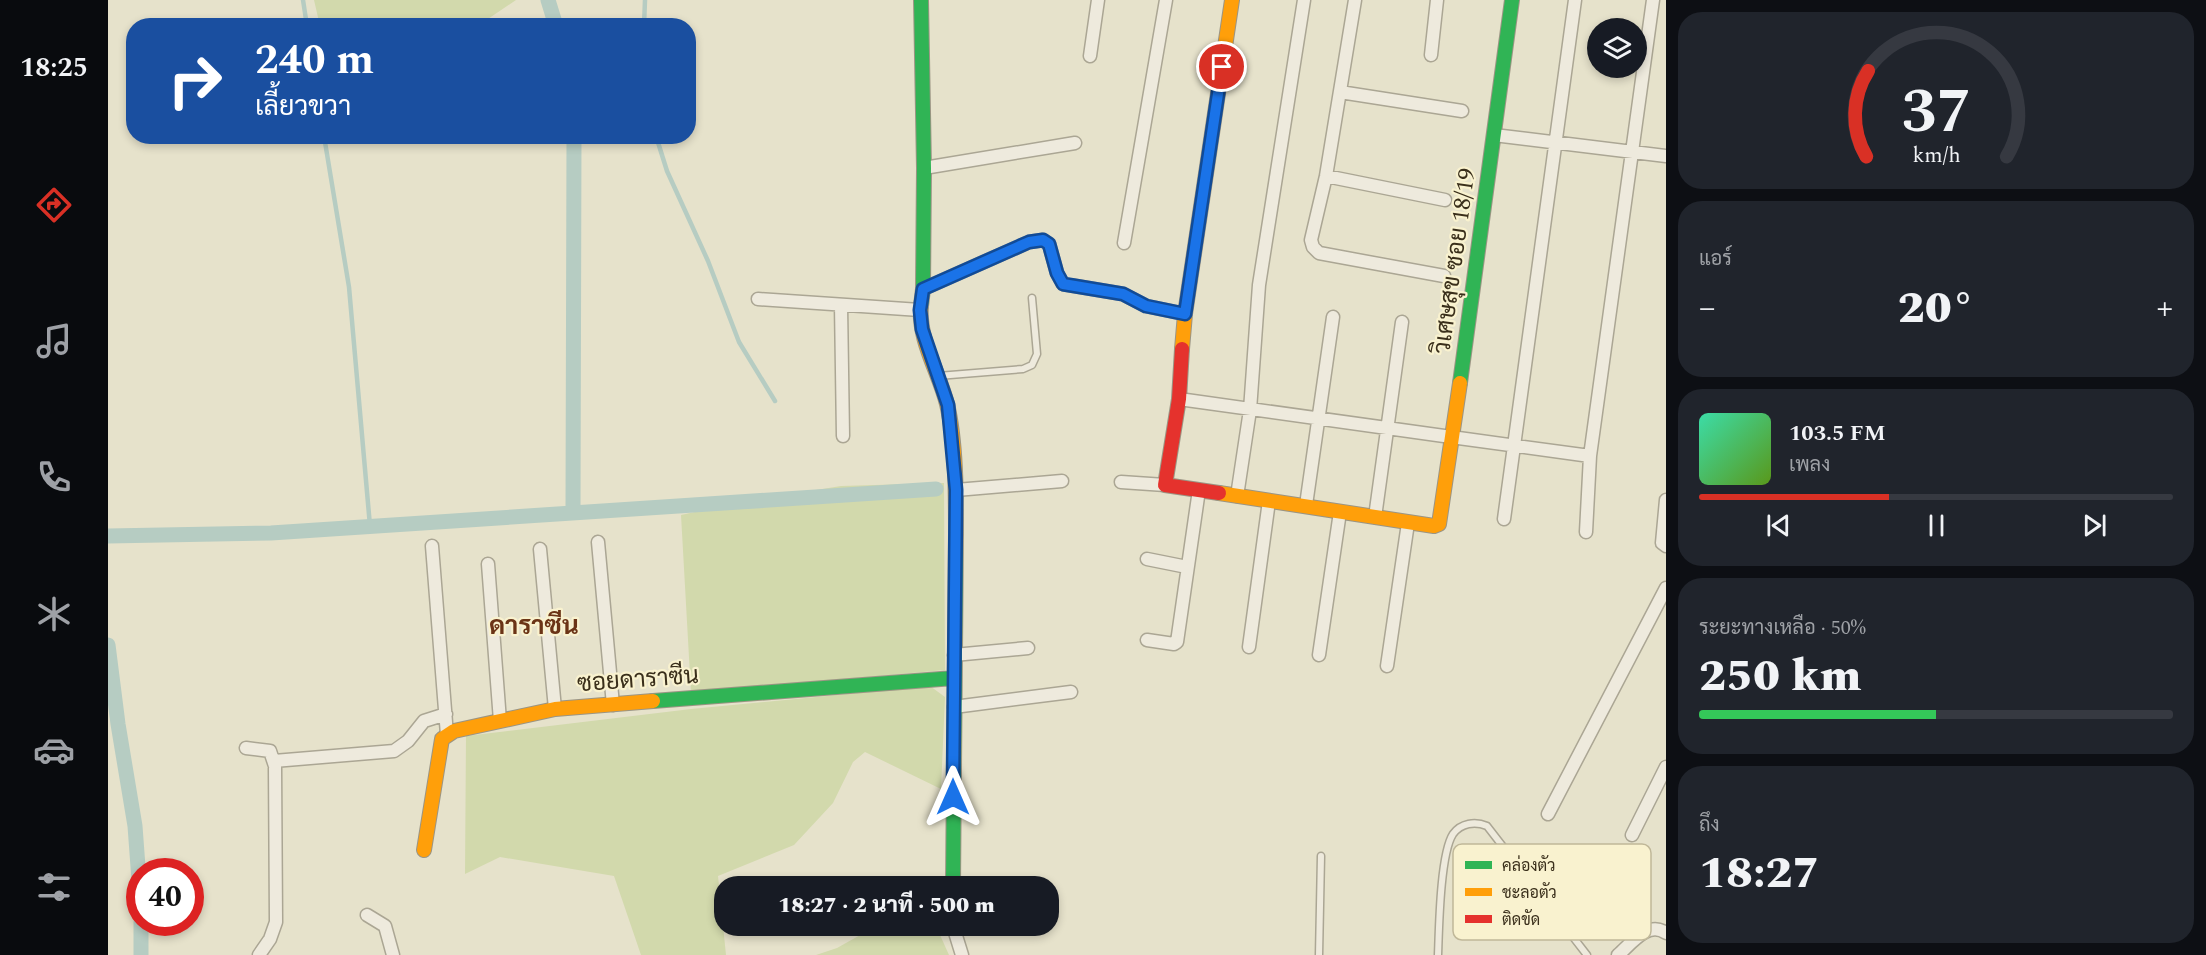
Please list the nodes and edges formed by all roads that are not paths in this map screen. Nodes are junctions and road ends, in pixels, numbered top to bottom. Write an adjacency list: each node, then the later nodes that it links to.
1 (921, 0): 20 (street)
2 (1098, 0): 12 (street)
3 (1166, 0): 23 (street)
4 (1233, 0): 30 (street)
5 (1304, 0): 35 (street)
6 (1355, 0): 13 (street)
7 (1437, 0): 11 (street)
8 (1512, 0): 15 (street, วิเศษสุข ซอย 18/19)
9 (1575, 0): 17 (street)
10 (1653, 0): 18 (street)
11 (1431, 55)
12 (1090, 56)
13 (1340, 92): 14 (street); 21 (street)
14 (1462, 111)
15 (1494, 135): 17 (street); 39 (street, วิเศษสุข ซอย 18/19)
16 (1075, 143): 20 (street)
17 (1556, 143): 18 (street); 40 (street)
18 (1634, 153): 19 (street); 41 (street)
19 (1666, 156)
20 (924, 168): 25 (street)
21 (1326, 176): 22 (street); 24 (street)
22 (1444, 200)
23 (1124, 243)
24 (1444, 276)
25 (923, 289): 29 (street); 30 (street)
26 (1032, 298): 33 (lane)
27 (758, 299): 28 (street)
28 (841, 305): 29 (street); 38 (street)
29 (920, 310): 33 (street)
30 (1185, 314): 34 (street)
31 (1333, 317): 36 (street)
32 (1402, 322): 37 (street)
33 (937, 376): 45 (street)
34 (1179, 399): 35 (street); 44 (street)
35 (1251, 410): 36 (street); 47 (street)
36 (1318, 420): 37 (street); 50 (street)
37 (1387, 430): 39 (street); 52 (street)
38 (843, 436)
39 (1453, 436): 40 (street); 54 (street, วิเศษสุข ซอย 18/19)
40 (1512, 446): 41 (street); 53 (street)
41 (1590, 456): 55 (street)
42 (1062, 481): 45 (street)
43 (1121, 482): 44 (street)
44 (1165, 485): 46 (street)
45 (956, 490): 67 (street)
46 (1199, 490): 47 (street); 62 (street)
47 (1237, 496): 49 (street)
48 (1666, 500): 58 (street)
49 (1269, 501): 50 (street); 65 (street)
50 (1306, 505): 51 (street)
51 (1340, 512): 52 (street); 68 (street)
52 (1376, 517): 54 (street)
53 (1504, 519)
54 (1408, 523): 69 (street)
55 (1586, 532)
56 (598, 542): 72 (street)
57 (432, 546): 75 (street)
58 (1666, 546)
59 (540, 549): 74 (street)
60 (1148, 559): 62 (street)
61 (488, 564): 76 (street)
62 (1187, 567): 64 (street)
63 (1666, 588): 81 (street)
64 (1147, 640)
65 (1249, 646)
66 (1028, 648): 67 (street)
67 (954, 655): 70 (street)
68 (1319, 655)
69 (1387, 666)
70 (954, 678): 72 (street, ซอยดาราซีน); 73 (street)
71 (1071, 692): 73 (street)
72 (613, 705): 74 (street, ซอยดาราซีน)
73 (954, 707): 86 (street)
74 (555, 709): 76 (street, ซอยดาราซีน)
75 (446, 714): 77 (street); 79 (street)
76 (500, 721): 77 (street, ซอยดาราซีน)
77 (447, 735): 84 (street)
78 (246, 748): 79 (street)
79 (274, 761): 93 (street)
80 (1666, 767): 82 (street)
81 (1548, 814)
82 (1632, 835)
83 (1500, 844): 97 (lane)
84 (424, 850)
85 (1321, 856): 96 (lane)
86 (953, 876)
87 (367, 915): 94 (street)
88 (1651, 929): 89 (street)
89 (1666, 933)
90 (956, 936): 95 (street)
91 (1575, 940): 98 (lane)
92 (1636, 940): 99 (street)
93 (259, 955)
94 (393, 955)
95 (962, 955)
96 (1319, 955)
97 (1438, 955)
98 (1587, 955)
99 (1618, 955)

